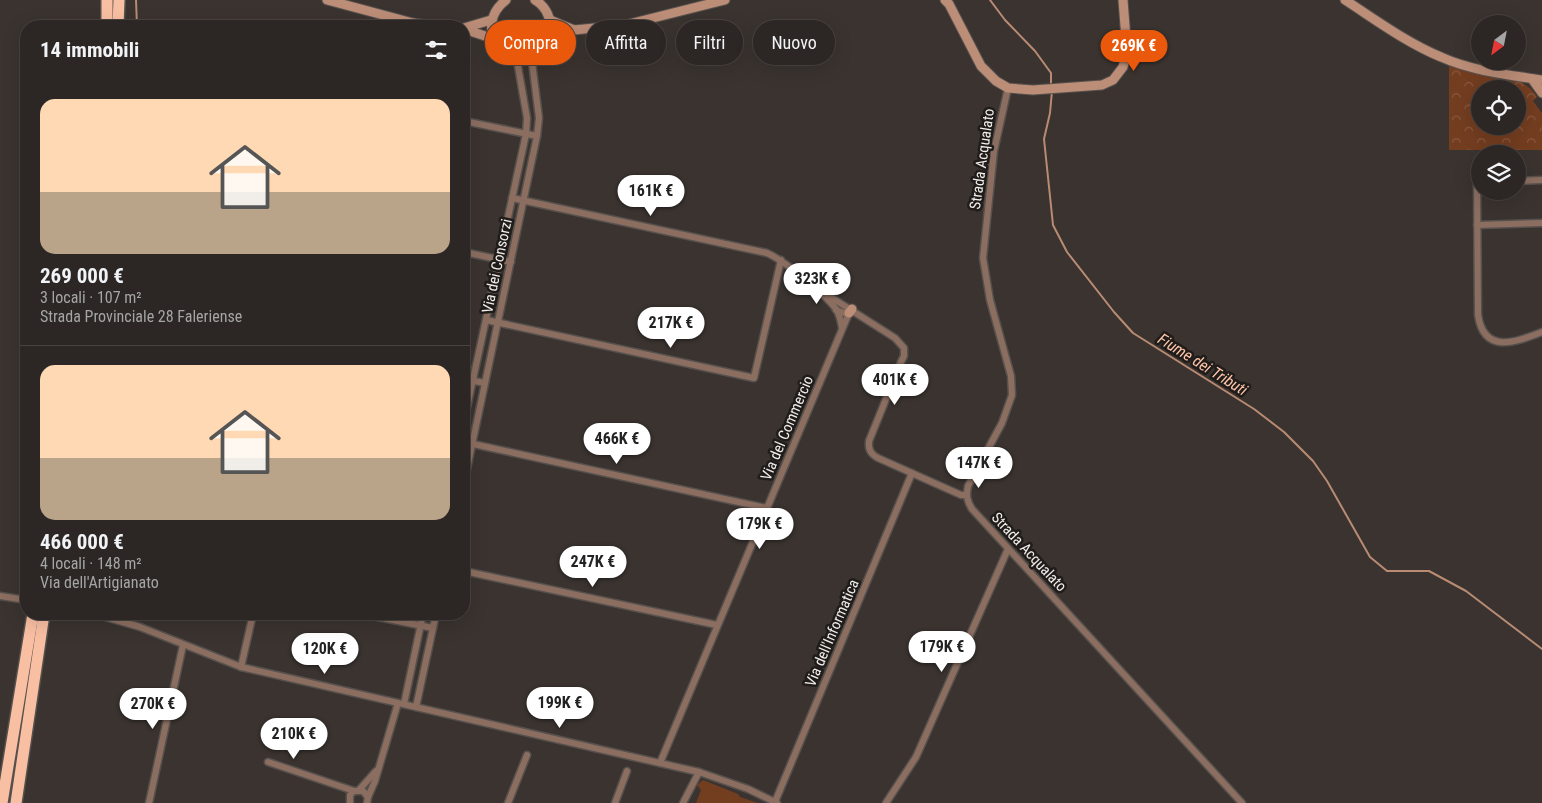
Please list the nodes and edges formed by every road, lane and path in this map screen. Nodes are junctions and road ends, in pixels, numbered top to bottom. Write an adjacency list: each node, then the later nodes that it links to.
1 (107, 0): 11 (highway)
2 (119, 0): 12 (highway)
3 (327, 0): 13 (main road)
4 (534, 0): 10 (main road)
5 (725, 0): 18 (main road)
6 (945, 0): 25 (main road)
7 (1123, 0): 25 (main road)
8 (1345, 0): 23 (main road)
9 (501, 2): 14 (main road)
10 (546, 4): 15 (main road)
11 (107, 20)
12 (118, 20)
13 (405, 20)
14 (491, 20)
15 (550, 20)
16 (485, 23): 17 (main road)
17 (470, 27)
18 (576, 30)
19 (470, 31): 20 (main road)
20 (485, 36)
21 (518, 65): 28 (street, Via dei Consorzi)
22 (532, 65): 29 (street, Via dei Consorzi)
23 (1532, 79): 24 (main road); 26 (main road)
24 (1542, 80)
25 (1008, 88): 55 (street, Strada Acqualato)
26 (1542, 93)
27 (470, 122): 28 (street)
28 (526, 134): 29 (street); 32 (street, Via dei Consorzi)
29 (537, 136): 33 (street, Via dei Consorzi)
30 (1542, 180): 31 (street)
31 (1526, 181)
32 (512, 198): 33 (street); 38 (street, Via dei Consorzi)
33 (523, 200): 39 (street); 40 (street, Via dei Consorzi)
34 (1476, 200): 36 (street)
35 (1542, 223): 36 (street)
36 (1477, 225): 47 (street)
37 (470, 253): 38 (street)
38 (499, 259): 40 (street); 44 (street, Via dei Consorzi)
39 (781, 260): 41 (street); 45 (street)
40 (511, 262): 45 (street, Via dei Consorzi)
41 (813, 286): 42 (street); 43 (street)
42 (836, 310): 43 (street); 46 (street)
43 (850, 311): 46 (street, Via del Commercio); 54 (street)
44 (486, 320): 45 (street); 49 (street, Via dei Consorzi)
45 (498, 323): 50 (street, Via dei Consorzi)
46 (842, 329): 56 (street, Via del Commercio)
47 (1542, 332)
48 (470, 380): 49 (street)
49 (473, 381): 50 (street); 51 (street, Via dei Consorzi)
50 (485, 383): 52 (street, Via dei Consorzi)
51 (470, 394)
52 (472, 444): 53 (street, Via dei Consorzi); 56 (street)
53 (470, 454)
54 (912, 474): 55 (street); 83 (street, Via dell'Informatica)
55 (966, 495): 57 (street, Strada Acqualato)
56 (766, 508): 69 (street, Via del Commercio)
57 (1008, 549): 91 (street); 92 (street, Strada Acqualato)
58 (470, 571): 69 (street)
59 (3, 597): 60 (street)
60 (20, 599)
61 (32, 620): 84 (highway)
62 (43, 620): 85 (highway)
63 (116, 620): 71 (street)
64 (252, 620): 72 (street)
65 (394, 620): 68 (street)
66 (421, 620): 68 (street)
67 (435, 620): 70 (street)
68 (420, 625): 70 (street); 73 (street)
69 (717, 626): 77 (street, Via del Commercio)
70 (433, 628): 74 (street)
71 (183, 645): 72 (street); 86 (street)
72 (241, 667): 73 (street)
73 (401, 704): 74 (street); 78 (street)
74 (416, 707): 77 (street)
75 (527, 755): 88 (street)
76 (268, 762): 81 (street)
77 (660, 763): 80 (street)
78 (379, 766): 81 (street); 82 (street)
79 (627, 771): 89 (street)
80 (699, 772): 83 (street); 90 (street)
81 (353, 791): 82 (street); 87 (street)
82 (368, 800)
83 (776, 802)
84 (2, 803)
85 (16, 803)
86 (149, 803)
87 (350, 803)
88 (508, 803)
89 (615, 803)
90 (683, 803)
91 (886, 803)
92 (1242, 803)

